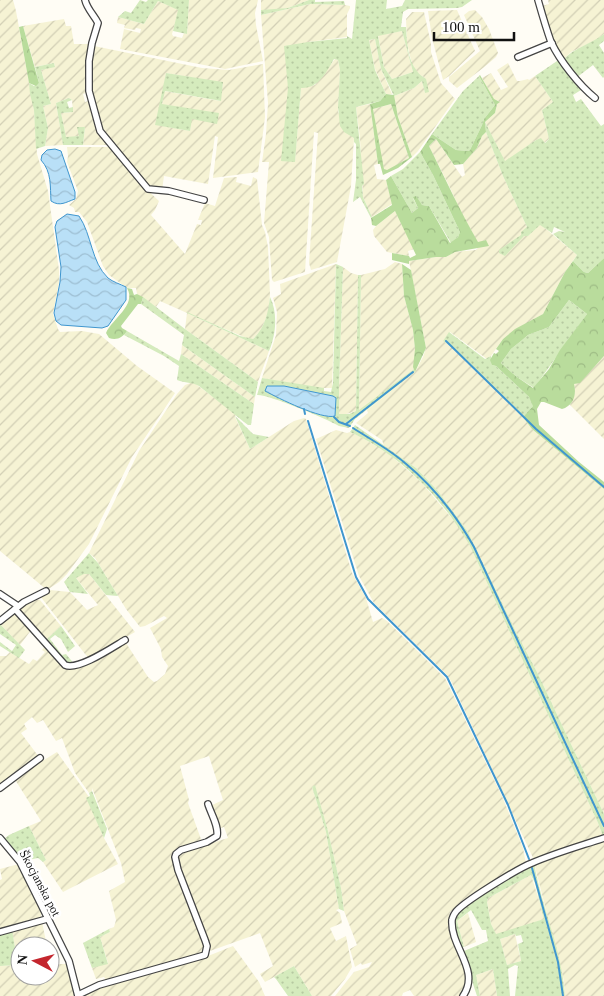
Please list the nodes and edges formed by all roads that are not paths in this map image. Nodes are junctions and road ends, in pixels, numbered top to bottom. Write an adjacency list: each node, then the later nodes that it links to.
1 (85, 0): 6 (street)
2 (538, 0): 3 (street)
3 (552, 43): 4 (street); 5 (street)
4 (518, 57)
5 (595, 98)
6 (204, 200)
7 (46, 591): 9 (street)
8 (0, 594): 9 (street)
9 (17, 608): 10 (street); 11 (street)
10 (0, 621)
11 (125, 640)
12 (40, 758): 13 (street)
13 (0, 788)
14 (208, 804): 19 (street)
15 (0, 838): 17 (street, Škocjanska pot)
16 (604, 838): 20 (street)
17 (47, 919): 18 (street); 19 (street, Škocjanska pot)
18 (0, 932)
19 (78, 996)
20 (464, 996)

